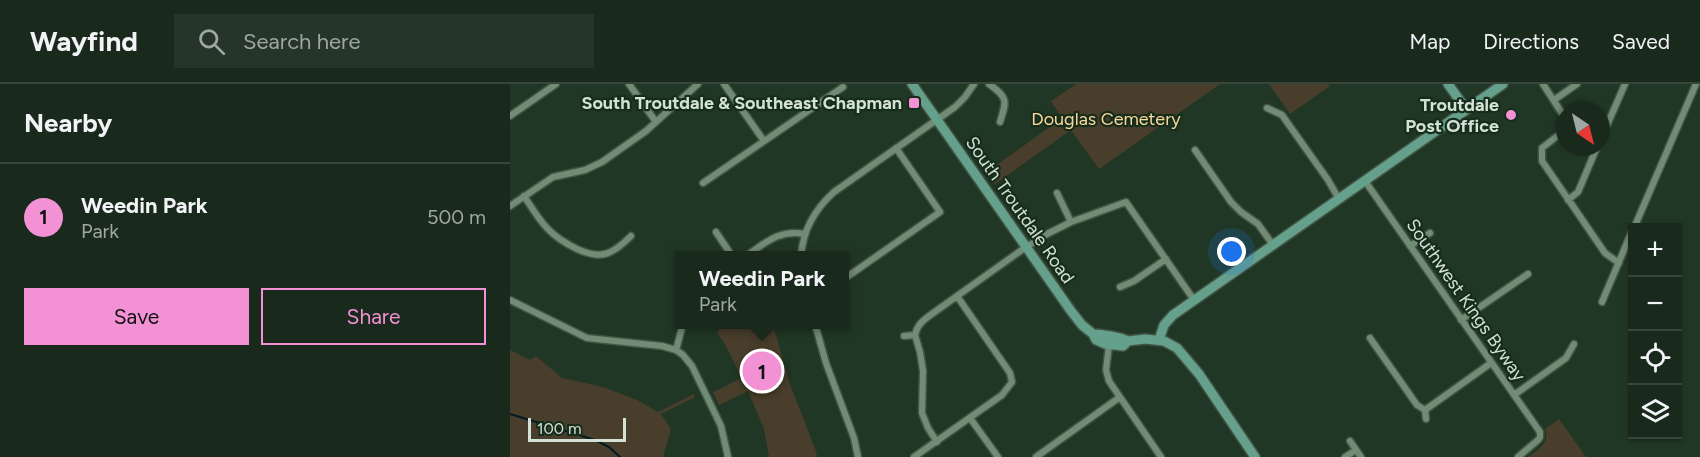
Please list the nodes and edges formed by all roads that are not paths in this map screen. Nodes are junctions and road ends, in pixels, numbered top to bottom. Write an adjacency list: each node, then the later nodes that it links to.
1 (556, 84): 19 (street)
2 (629, 84): 22 (street)
3 (698, 84): 22 (street)
4 (724, 84): 25 (street)
5 (912, 84): 21 (main road, South Troutdale Road)
6 (974, 84): 21 (street)
7 (989, 84): 23 (street)
8 (1448, 84): 18 (main road)
9 (1503, 84): 18 (main road)
10 (1543, 84): 15 (street)
11 (1577, 84): 15 (street)
12 (1624, 84): 20 (street)
13 (1696, 84): 37 (street)
14 (843, 87): 25 (street)
15 (1554, 100): 16 (street)
16 (1556, 103)
17 (1268, 108): 33 (street)
18 (1466, 109): 29 (main road)
19 (510, 116)
20 (1610, 117)
21 (937, 119): 26 (street); 45 (main road, South Troutdale Road)
22 (656, 122): 32 (street)
23 (1000, 122)
24 (1556, 137): 34 (street)
25 (764, 141): 30 (street)
26 (896, 148): 40 (street); 52 (street)
27 (1195, 150): 43 (street)
28 (1593, 156): 34 (street)
29 (1365, 181): 33 (main road); 44 (street, Southwest Kings Byway)
30 (703, 183)
31 (1057, 193): 36 (street)
32 (524, 196): 35 (street); 41 (street)
33 (1339, 199): 43 (main road)
34 (1568, 200): 50 (street)
35 (510, 206)
36 (1071, 222): 45 (street); 49 (street)
37 (1636, 223)
38 (716, 232): 46 (street)
39 (1430, 233): 44 (street)
40 (804, 234): 47 (street); 48 (street)
41 (631, 236)
42 (1628, 241): 50 (street)
43 (1273, 245): 56 (main road)
44 (1410, 246): 58 (street, Southwest Kings Byway)
45 (1026, 247): 54 (street); 61 (main road, South Troutdale Road)
46 (729, 251)
47 (752, 251)
48 (802, 251)
49 (1166, 259): 53 (street); 56 (street)
50 (1619, 263): 57 (street)
51 (1528, 274): 58 (street)
52 (849, 276)
53 (1120, 287)
54 (957, 296): 62 (street); 74 (street)
55 (510, 300): 69 (street)
56 (1194, 300): 65 (main road)
57 (1602, 302)
58 (1461, 320): 70 (street, Southwest Kings Byway)
59 (682, 329): 69 (street)
60 (816, 329): 80 (street)
61 (1093, 334): 66 (main road); 68 (main road, South Troutdale Road)
62 (915, 335): 63 (street); 77 (street)
63 (903, 336)
64 (1370, 338): 73 (street)
65 (1159, 340): 66 (main road); 85 (main road)
66 (1128, 341): 68 (main road)
67 (1574, 344): 71 (street)
68 (1109, 345): 72 (street)
69 (676, 350): 79 (street)
70 (1491, 363): 71 (street, Southwest Kings Byway); 73 (street)
71 (1515, 395): 88 (street, Southwest Kings Byway)
72 (1120, 397): 83 (street); 84 (street)
73 (1425, 410): 75 (street)
74 (970, 418): 77 (street); 82 (street)
75 (1426, 419)
76 (1350, 441): 78 (street)
77 (937, 442): 81 (street)
78 (1356, 450): 86 (street); 87 (street)
79 (728, 457)
80 (858, 457)
81 (914, 457)
82 (998, 457)
83 (1036, 457)
84 (1161, 457)
85 (1256, 457)
86 (1345, 457)
87 (1361, 457)
88 (1518, 457)

